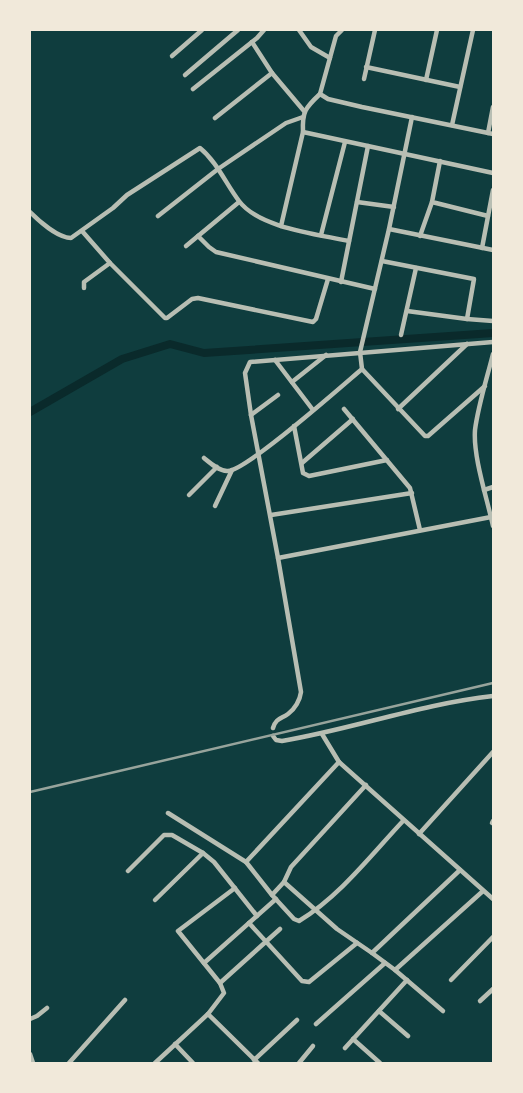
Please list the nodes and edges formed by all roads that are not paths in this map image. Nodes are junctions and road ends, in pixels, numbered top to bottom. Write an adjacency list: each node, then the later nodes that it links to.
1 (202, 30): 10 (street)
2 (238, 30): 14 (street)
3 (264, 30): 9 (street)
4 (299, 30): 11 (street)
5 (342, 30): 11 (street)
6 (375, 30): 12 (street)
7 (437, 30): 16 (street)
8 (473, 30): 17 (street)
9 (252, 42): 13 (street); 18 (street)
10 (172, 56)
11 (330, 58): 19 (street)
12 (366, 67): 15 (street); 16 (street)
13 (272, 73): 21 (street); 24 (street)
14 (185, 75)
15 (364, 79)
16 (426, 80): 17 (street)
17 (460, 87): 25 (street)
18 (193, 89)
19 (320, 94): 21 (street); 23 (street)
20 (493, 107): 27 (street)
21 (304, 111): 22 (street)
22 (303, 117): 26 (street); 32 (street)
23 (412, 117): 25 (street); 30 (street)
24 (216, 118)
25 (452, 125): 27 (street)
26 (303, 132): 28 (street); 42 (street)
27 (490, 133)
28 (345, 142): 29 (street); 45 (street)
29 (368, 146): 30 (street); 36 (street)
30 (405, 154): 31 (street); 38 (street)
31 (440, 161): 33 (street); 37 (street)
32 (218, 168): 35 (street); 40 (street); 44 (street)
33 (493, 173)
34 (493, 190): 41 (street)
35 (239, 202): 42 (street); 46 (street)
36 (357, 202): 38 (street); 48 (street)
37 (432, 202): 41 (street); 47 (street)
38 (394, 207): 43 (street)
39 (30, 212): 44 (street)
40 (158, 216)
41 (488, 216): 50 (street)
42 (281, 226): 45 (street)
43 (389, 230): 47 (street); 52 (street)
44 (82, 231): 53 (street)
45 (321, 234): 48 (street)
46 (198, 236): 49 (street); 55 (street)
47 (420, 236): 50 (street)
48 (349, 241): 56 (street)
49 (186, 246)
50 (482, 248): 51 (street)
51 (493, 250)
52 (382, 261): 54 (street); 58 (street)
53 (110, 263): 55 (street); 57 (street)
54 (416, 268): 59 (street); 60 (street)
55 (328, 279): 56 (street)
56 (341, 282): 58 (street)
57 (84, 288)
58 (375, 289): 65 (street)
59 (407, 311): 60 (street); 62 (street)
60 (467, 319): 61 (street)
61 (493, 321)
62 (402, 335)
63 (493, 342): 64 (street)
64 (467, 344): 65 (street); 74 (street)
65 (360, 352): 67 (street); 69 (street)
66 (493, 354): 71 (street)
67 (326, 355): 68 (street); 70 (street)
68 (275, 360): 70 (street); 76 (street)
69 (362, 369): 74 (street); 75 (street)
70 (292, 382): 75 (street)
71 (485, 386): 74 (street); 86 (street)
72 (278, 395): 76 (street)
73 (344, 409): 77 (street)
74 (398, 409)
75 (313, 410): 78 (street)
76 (251, 415): 79 (street)
77 (353, 419): 81 (street); 82 (street)
78 (294, 426): 79 (street); 82 (street)
79 (260, 454): 84 (street); 90 (street)
80 (204, 458): 83 (street)
81 (387, 460): 82 (street); 87 (street)
82 (302, 463)
83 (217, 467): 84 (street); 88 (street)
84 (232, 470): 89 (street)
85 (493, 487): 86 (street)
86 (484, 490): 91 (street)
87 (412, 493): 90 (street); 93 (street)
88 (190, 495)
89 (215, 506)
90 (270, 515): 94 (street)
91 (491, 517): 92 (street); 93 (street)
92 (493, 526)
93 (420, 530): 94 (street)
94 (278, 558): 96 (street)
95 (493, 696): 97 (street)
96 (273, 728)
97 (322, 734): 98 (street); 100 (street)
98 (272, 736)
99 (493, 752): 104 (street)
100 (339, 762): 101 (street); 106 (street)
101 (366, 785): 103 (street); 109 (street)
102 (168, 813): 106 (street)
103 (403, 820): 104 (street); 116 (street)
104 (420, 834): 107 (street)
105 (203, 853): 108 (street); 110 (street); 115 (street)
106 (246, 862): 112 (street)
107 (460, 870): 111 (street); 123 (street)
108 (128, 871)
109 (284, 882): 112 (street); 116 (street)
110 (235, 888): 117 (street); 124 (street)
111 (483, 891): 114 (street); 126 (street)
112 (272, 895): 113 (street)
113 (276, 899): 116 (street); 117 (street)
114 (493, 899)
115 (155, 900)
116 (316, 910): 122 (street)
117 (257, 916): 118 (street)
118 (249, 923): 121 (street); 124 (street)
119 (280, 929): 121 (street)
120 (493, 937): 128 (street)
121 (265, 943): 122 (street); 129 (street)
122 (356, 943): 123 (street)
123 (372, 953): 125 (street)
124 (204, 963): 129 (street)
125 (385, 963): 126 (street); 139 (street)
126 (395, 970): 127 (street)
127 (407, 980): 134 (street); 135 (street)
128 (451, 980)
129 (220, 983): 136 (street)
130 (493, 989): 132 (street)
131 (125, 1000): 148 (street)
132 (480, 1001)
133 (47, 1008): 137 (street)
134 (379, 1011): 140 (street); 141 (street)
135 (443, 1011)
136 (208, 1014): 142 (street); 146 (street)
137 (32, 1019)
138 (297, 1020): 146 (street)
139 (316, 1024)
140 (408, 1036)
141 (354, 1039): 144 (street); 152 (street)
142 (175, 1044): 149 (street); 150 (street)
143 (313, 1046): 151 (street)
144 (345, 1048)
145 (30, 1054): 147 (street)
146 (256, 1061)
147 (33, 1063)
148 (68, 1063)
149 (155, 1063)
150 (193, 1063)
151 (299, 1063)
152 (380, 1063)

